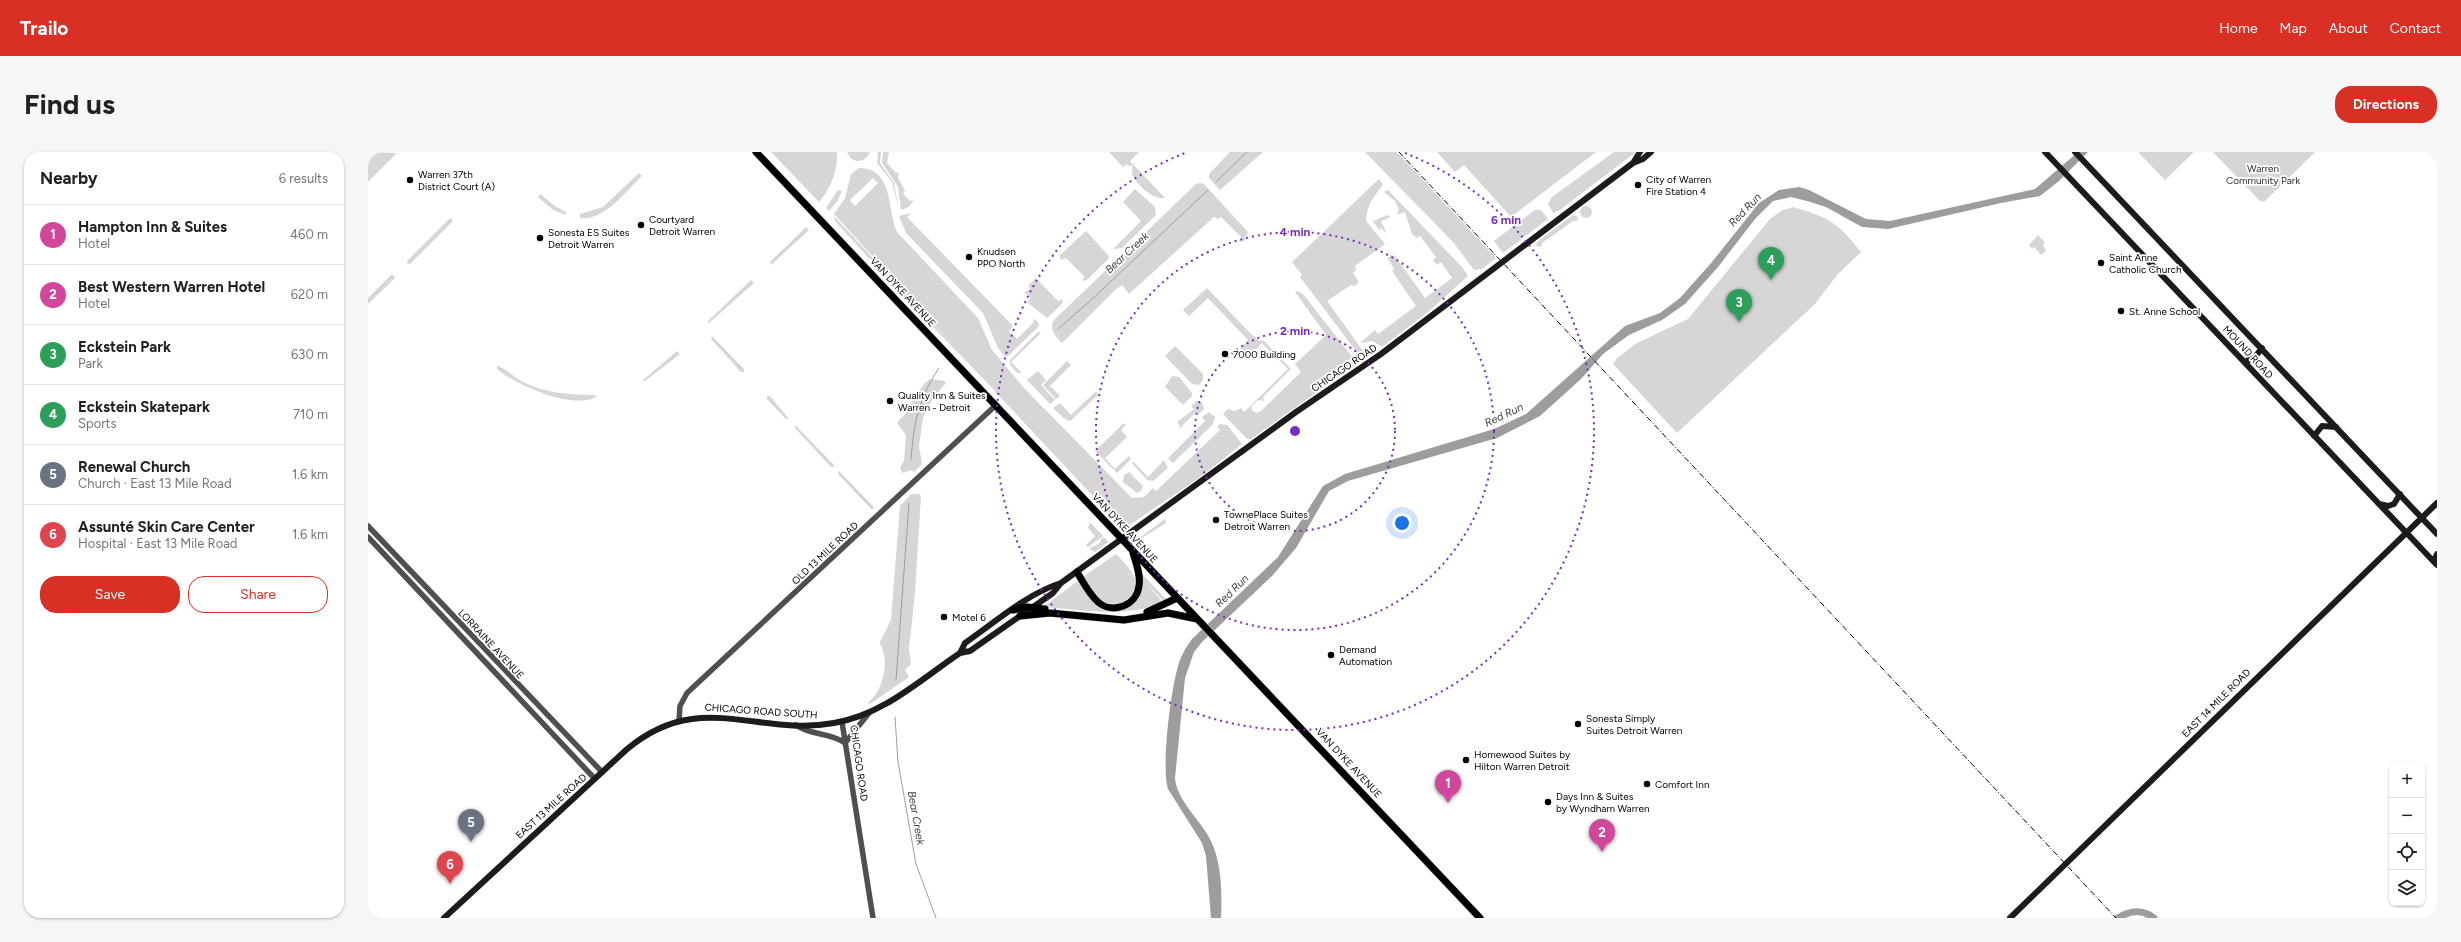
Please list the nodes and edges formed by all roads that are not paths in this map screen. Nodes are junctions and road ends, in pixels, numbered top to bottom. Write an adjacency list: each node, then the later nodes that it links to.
1 (756, 152): 9 (main road, VAN DYKE AVENUE)
2 (1640, 152): 6 (main road, CHICAGO ROAD)
3 (1651, 152): 6 (main road, CHICAGO ROAD)
4 (2045, 152): 8 (main road, MOUND ROAD)
5 (2075, 152): 7 (main road, MOUND ROAD)
6 (1633, 163): 20 (main road, CHICAGO ROAD)
7 (2262, 348): 8 (main road); 10 (main road, MOUND ROAD)
8 (2245, 362): 11 (main road, MOUND ROAD)
9 (996, 405): 20 (main road, VAN DYKE AVENUE); 33 (street, OLD 13 MILE ROAD)
10 (2336, 427): 11 (main road); 12 (main road, MOUND ROAD)
11 (2314, 436): 14 (main road, MOUND ROAD)
12 (2400, 494): 14 (main road); 15 (main road, MOUND ROAD)
13 (2437, 503): 15 (main road, EAST 14 MILE ROAD)
14 (2379, 504): 17 (main road, MOUND ROAD)
15 (2422, 518): 17 (main road, EAST 14 MILE ROAD); 18 (main road, MOUND ROAD)
16 (368, 526): 36 (street, LORRAINE AVENUE)
17 (2407, 533): 23 (main road, MOUND ROAD); 44 (main road, EAST 14 MILE ROAD)
18 (2437, 534)
19 (368, 537): 37 (street, LORRAINE AVENUE)
20 (1122, 540): 21 (main road, VAN DYKE AVENUE); 24 (main road, CHICAGO ROAD)
21 (1132, 550): 24 (main road); 26 (main road, VAN DYKE AVENUE)
22 (2437, 554): 23 (main road)
23 (2436, 564)
24 (1077, 572): 25 (main road, CHICAGO ROAD)
25 (1061, 583): 27 (main road, CHICAGO ROAD); 28 (main road, CHICAGO ROAD)
26 (1177, 598): 27 (main road); 30 (main road, VAN DYKE AVENUE)
27 (1033, 608): 28 (main road); 29 (main road, CHICAGO ROAD)
28 (1013, 610): 31 (main road, CHICAGO ROAD)
29 (1020, 616): 30 (main road); 31 (main road, CHICAGO ROAD)
30 (1197, 619): 43 (main road, VAN DYKE AVENUE)
31 (960, 652): 32 (main road, CHICAGO ROAD)
32 (869, 713): 34 (main road, CHICAGO ROAD); 38 (street)
33 (679, 721): 35 (main road, CHICAGO ROAD SOUTH); 39 (main road, EAST 13 MILE ROAD)
34 (842, 722): 35 (main road, CHICAGO ROAD SOUTH); 38 (street, CHICAGO ROAD)
35 (796, 725): 38 (street)
36 (565, 733): 37 (street); 39 (street, LORRAINE AVENUE)
37 (558, 740): 40 (street, LORRAINE AVENUE)
38 (845, 742): 42 (street, CHICAGO ROAD)
39 (602, 772): 40 (main road, EAST 13 MILE ROAD)
40 (595, 779): 41 (main road, EAST 13 MILE ROAD)
41 (444, 918)
42 (873, 918)
43 (1480, 918)
44 (2010, 918)

